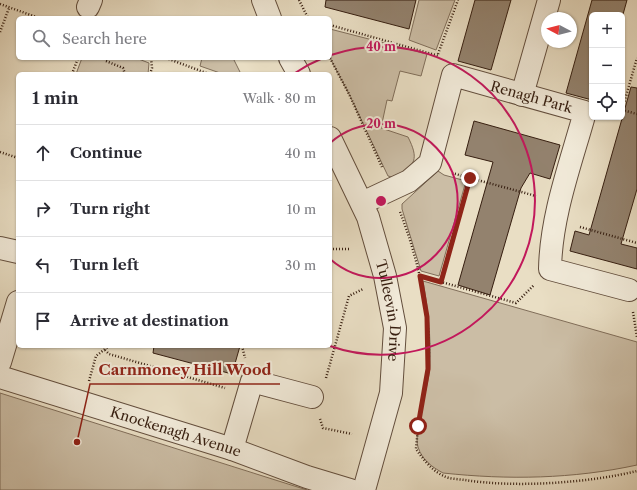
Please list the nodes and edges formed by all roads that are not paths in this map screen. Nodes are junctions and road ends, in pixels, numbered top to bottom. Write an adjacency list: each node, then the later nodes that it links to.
1 (263, 0): 3 (street)
2 (549, 0): 6 (street)
3 (269, 16)
4 (291, 60): 5 (street)
5 (298, 72)
6 (522, 95): 8 (street, Renagh Park); 11 (street, Renagh Park)
7 (332, 142): 8 (street, Tulleevin Drive)
8 (362, 204): 18 (street, Tulleevin Drive)
9 (0, 248): 10 (street)
10 (16, 252)
11 (629, 290)
12 (16, 309): 13 (street)
13 (0, 362)
14 (0, 377): 16 (street, Knockenagh Avenue)
15 (312, 397): 16 (street)
16 (232, 449): 17 (street, Knockenagh Avenue)
17 (350, 490)
18 (364, 490)

